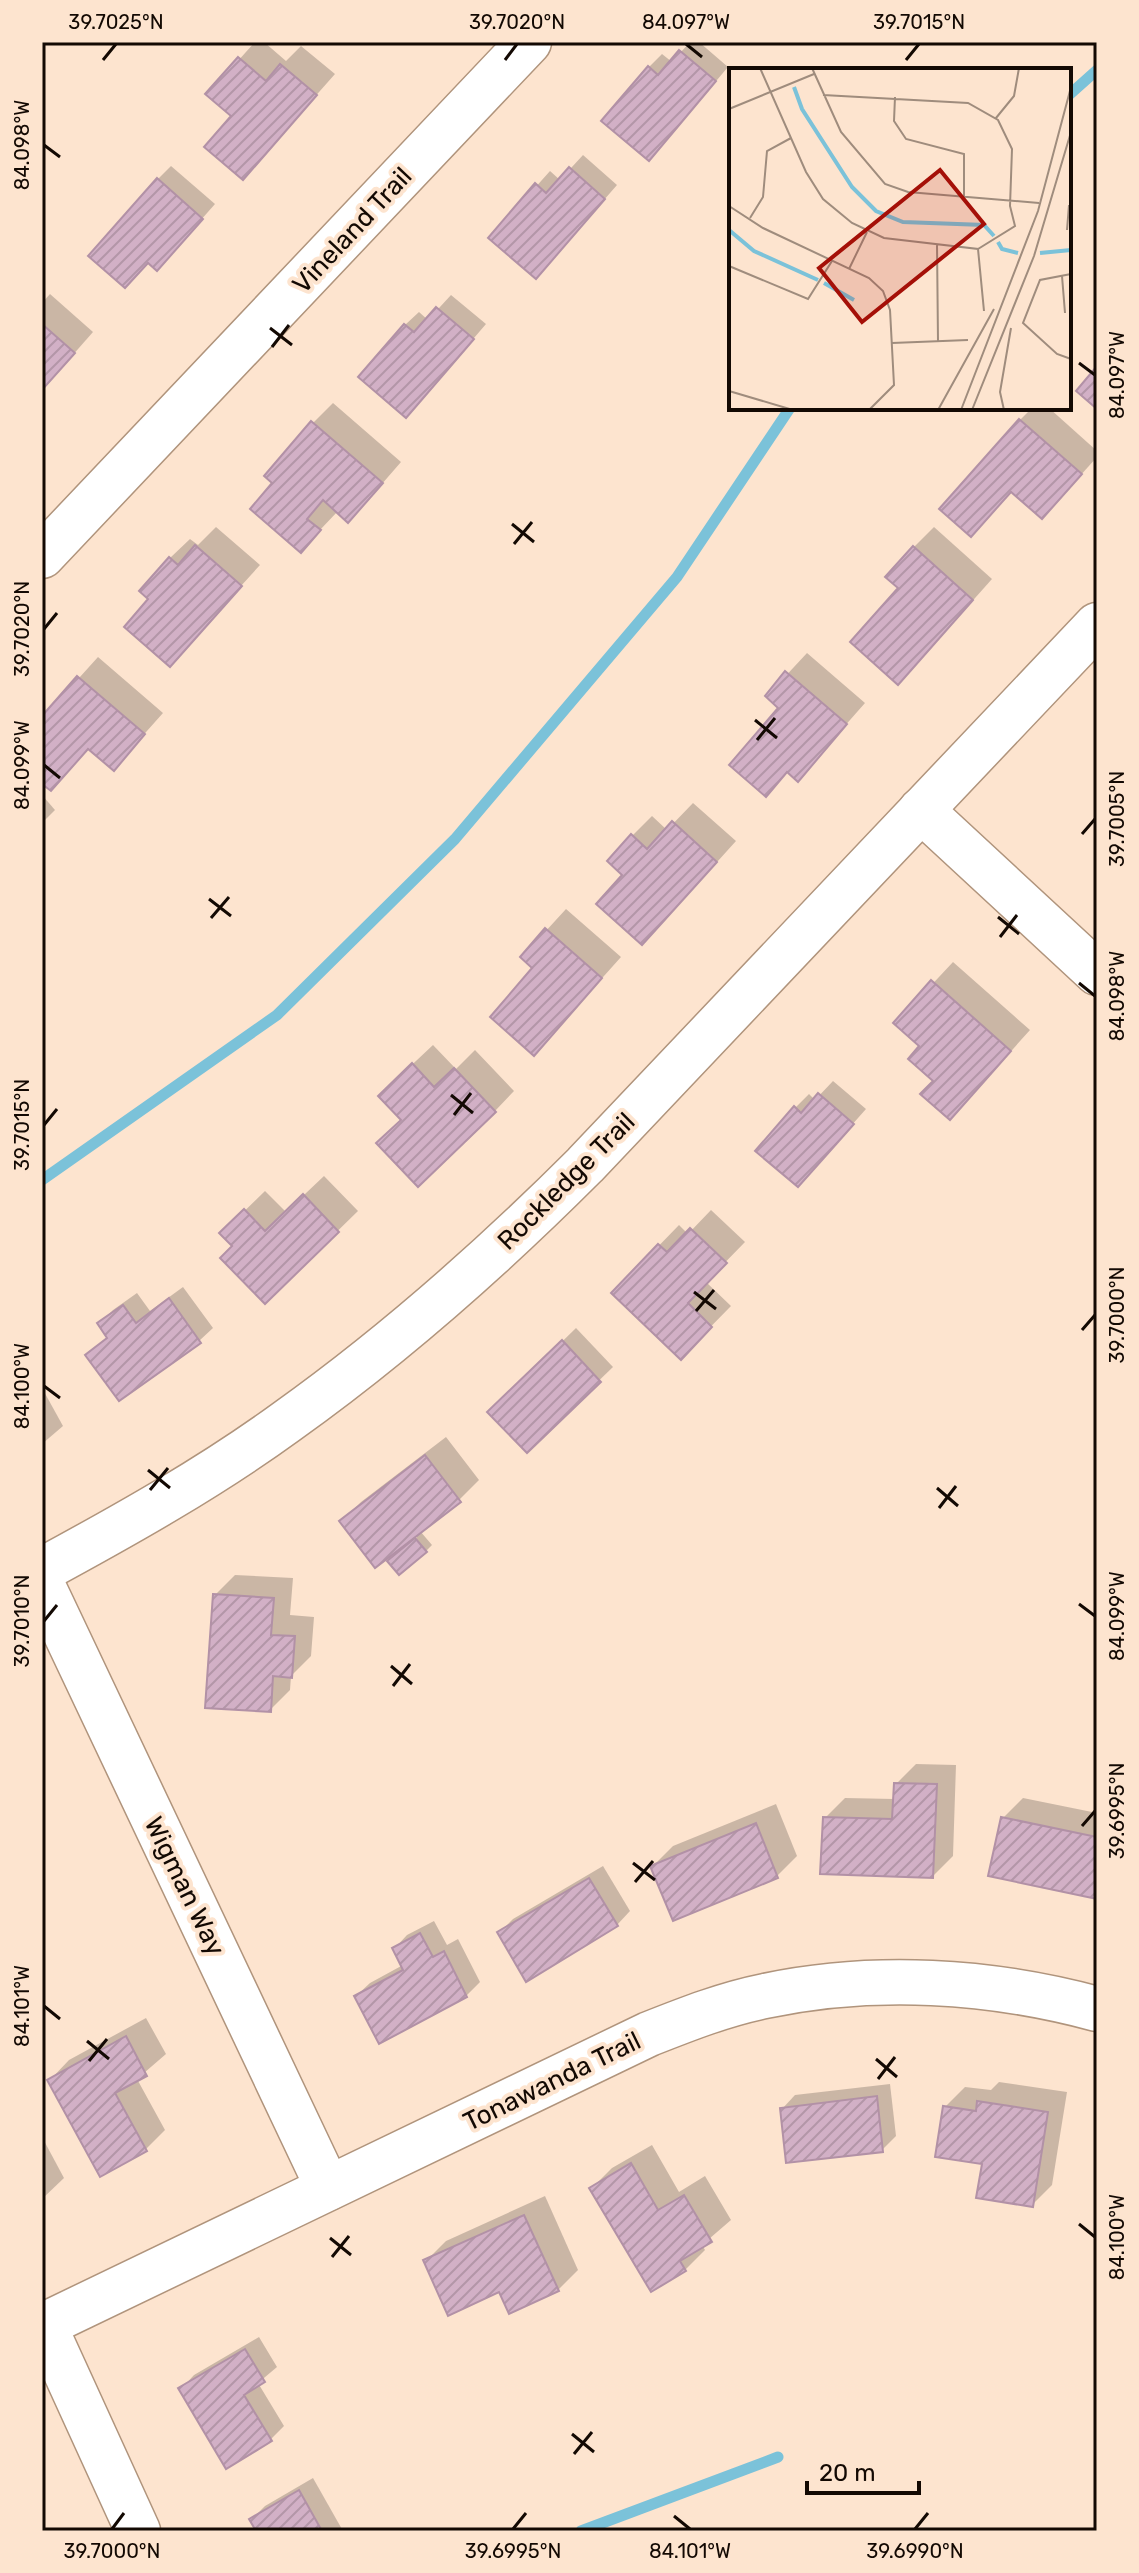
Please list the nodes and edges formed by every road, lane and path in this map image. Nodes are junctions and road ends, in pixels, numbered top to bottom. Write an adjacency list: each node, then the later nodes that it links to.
1 (529, 42): 2 (street, Vineland Trail)
2 (42, 556)
3 (1097, 625): 4 (street, Rockledge Trail)
4 (921, 810): 5 (street); 6 (street, Rockledge Trail)
5 (1097, 973)
6 (42, 1570)
7 (42, 1584): 9 (street, Wigman Way)
8 (1097, 2009): 9 (street, Tonawanda Trail)
9 (328, 2188): 10 (street, Tonawanda Trail)
10 (43, 2326): 11 (street)
11 (138, 2531)

